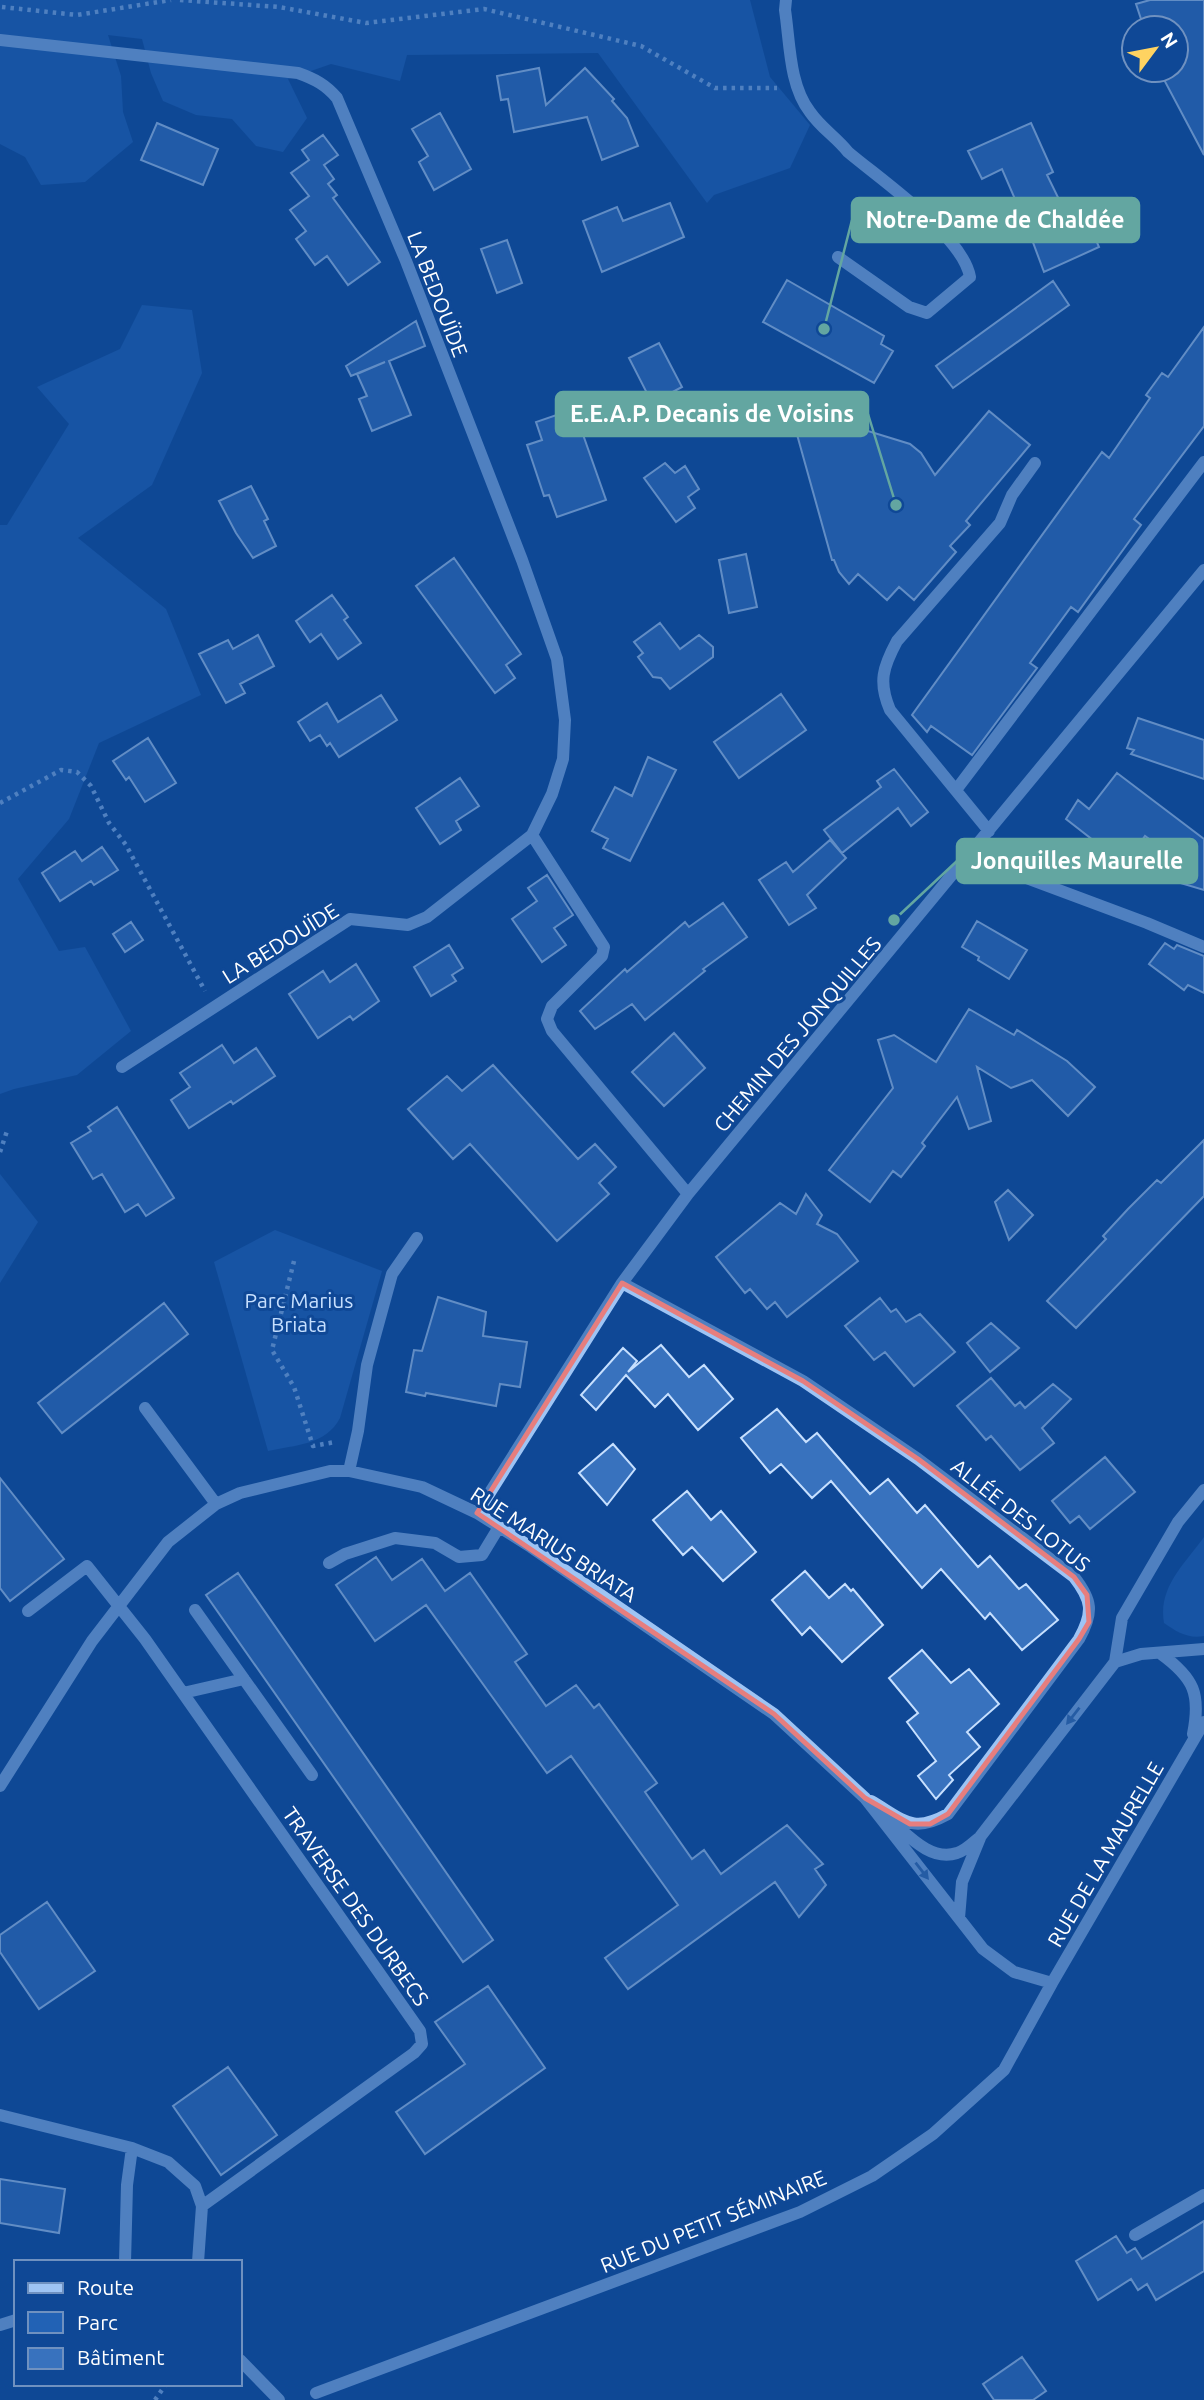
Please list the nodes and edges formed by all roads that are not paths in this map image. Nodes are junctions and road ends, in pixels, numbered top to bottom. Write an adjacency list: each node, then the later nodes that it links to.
1 (786, 0): 3 (street)
2 (0, 40): 9 (street, LA BEDOUÏDE)
3 (838, 257)
4 (1204, 462): 7 (street)
5 (1035, 463): 7 (street)
6 (1204, 570): 8 (street, CHEMIN DES JONQUILLES)
7 (956, 790): 8 (street)
8 (989, 831): 13 (street, CHEMIN DES JONQUILLES)
9 (531, 835): 12 (street, LA BEDOUÏDE); 13 (street)
10 (1016, 874): 11 (street)
11 (1204, 947)
12 (122, 1066)
13 (688, 1194): 15 (street, CHEMIN DES JONQUILLES)
14 (417, 1238): 17 (street)
15 (622, 1283): 20 (street, CHEMIN DES JONQUILLES); 35 (street, ALLÉE DES LOTUS)
16 (145, 1408): 19 (street)
17 (349, 1471): 19 (street, RUE MARIUS BRIATA); 20 (street, RUE MARIUS BRIATA)
18 (1204, 1490): 28 (street)
19 (216, 1504): 23 (street, RUE MARIUS BRIATA)
20 (477, 1513): 21 (street, RUE MARIUS BRIATA)
21 (499, 1527): 22 (street); 35 (street, RUE MARIUS BRIATA)
22 (328, 1563)
23 (118, 1604): 25 (street, TRAVERSE DES DURBECS); 30 (street, TRAVERSE DES DURBECS); 34 (street, RUE MARIUS BRIATA)
24 (195, 1610): 29 (street)
25 (28, 1611)
26 (1204, 1649): 27 (street)
27 (1161, 1654): 28 (street); 32 (street, RUE DE LA MAURELLE)
28 (1115, 1662): 36 (street, one-way to 36)
29 (244, 1679): 30 (street); 33 (street)
30 (183, 1693): 42 (street, TRAVERSE DES DURBECS)
31 (1204, 1722): 32 (street, RUE DE LA MAURELLE)
32 (1191, 1745): 38 (street, RUE DE LA MAURELLE)
33 (312, 1774)
34 (0, 1786)
35 (865, 1798): 36 (street); 37 (street, RUE MARIUS BRIATA, one-way to 37)
36 (980, 1837): 37 (street)
37 (959, 1918): 38 (street, RUE MARIUS BRIATA)
38 (1052, 1983): 47 (street, RUE DU PETIT SÉMINAIRE)
39 (0, 2115): 40 (street)
40 (132, 2148): 42 (street); 44 (street)
41 (1204, 2195): 43 (street)
42 (202, 2206): 45 (street)
43 (1135, 2235)
44 (125, 2260)
45 (198, 2260)
46 (242, 2362): 48 (street)
47 (316, 2393)
48 (279, 2400)

